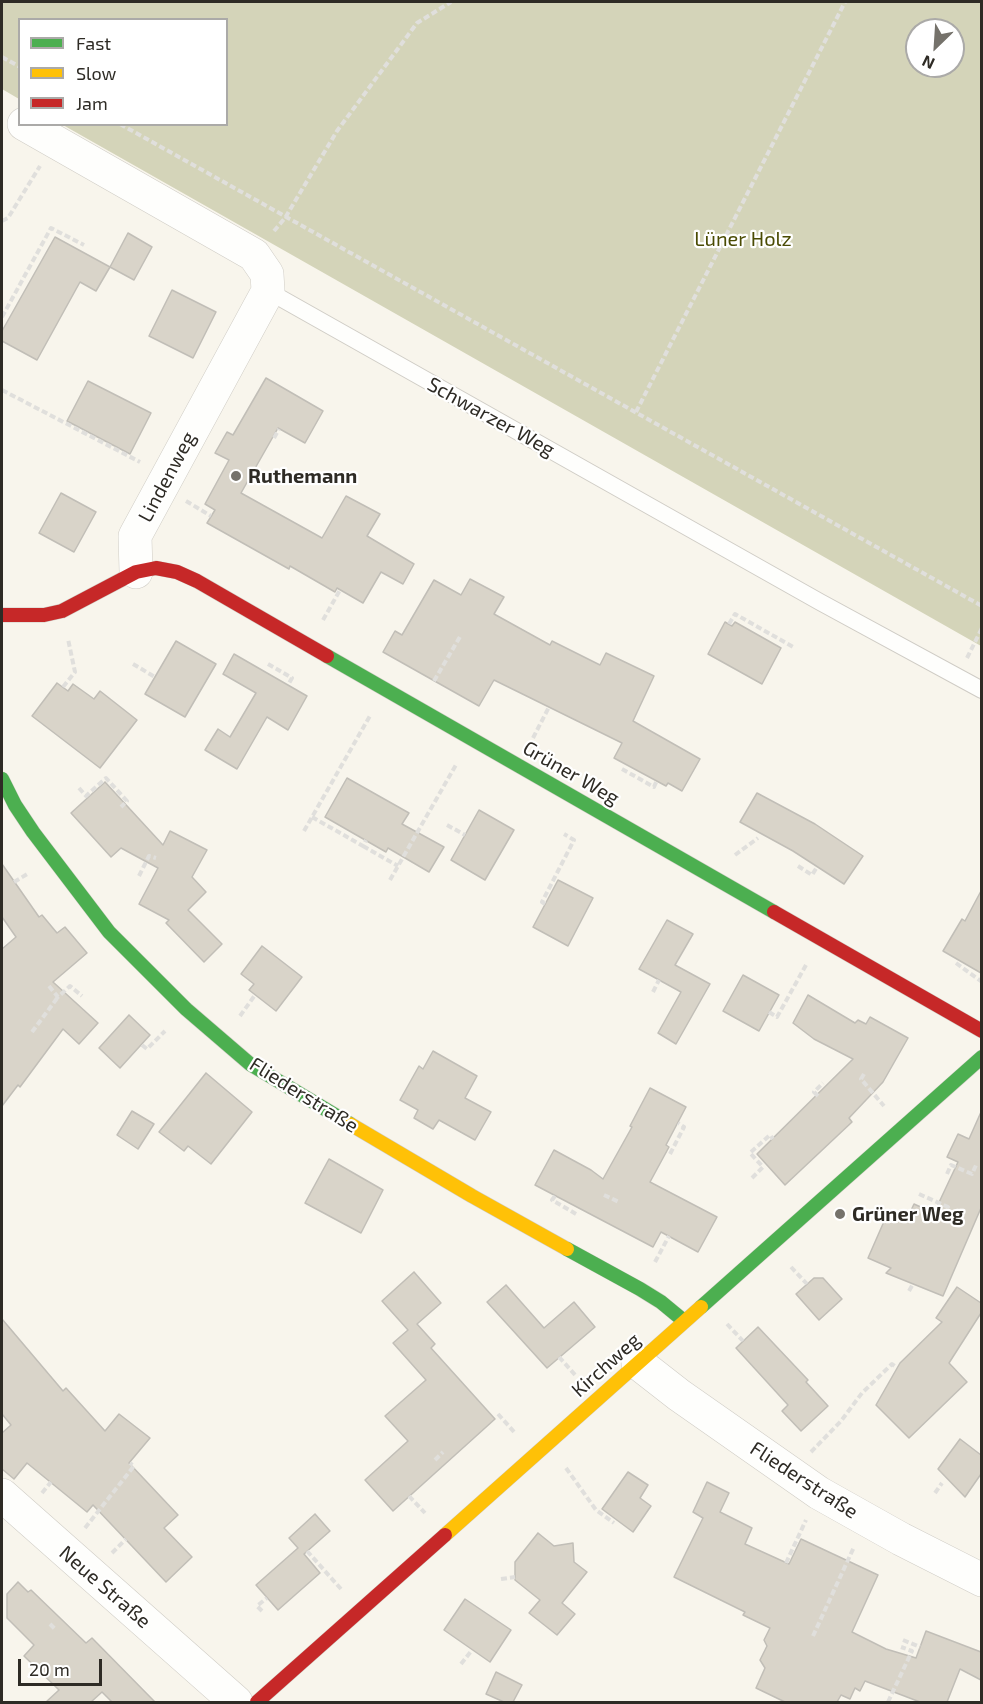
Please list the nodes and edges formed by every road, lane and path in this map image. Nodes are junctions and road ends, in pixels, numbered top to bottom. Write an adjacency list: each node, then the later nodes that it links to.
1 (451, 2): 10 (path)
2 (845, 2): 18 (path)
3 (2, 57): 4 (path)
4 (18, 66)
5 (2, 112): 6 (street)
6 (18, 121)
7 (28, 126): 9 (street)
8 (124, 126): 10 (path)
9 (56, 142): 11 (path); 13 (street)
10 (285, 218): 18 (path)
11 (2, 221)
12 (84, 245): 14 (path)
13 (268, 291): 21 (street, Lindenweg); 33 (lane, Schwarzer Weg)
14 (9, 303): 15 (path); 16 (path)
15 (15, 306)
16 (2, 317)
17 (2, 390): 21 (path)
18 (636, 412): 23 (path)
19 (279, 429): 20 (path)
20 (274, 438)
21 (167, 476): 22 (street, Lindenweg)
22 (136, 572): 24 (street); 36 (street, Grüner Weg)
23 (981, 606)
24 (63, 611): 25 (street); 35 (path)
25 (2, 615)
26 (729, 624): 29 (path)
27 (981, 628): 33 (path)
28 (461, 635): 38 (path)
29 (795, 648)
30 (133, 664): 32 (path)
31 (268, 664): 34 (path)
32 (155, 677)
33 (958, 678): 37 (lane, Schwarzer Weg)
34 (288, 685)
35 (63, 687)
36 (385, 689): 38 (street, Grüner Weg); 45 (path)
37 (981, 690)
38 (419, 708): 39 (street, Grüner Weg)
39 (471, 738): 55 (path); 61 (street, Grüner Weg)
40 (622, 769): 42 (path)
41 (2, 779): 91 (street, Fliederstraße)
42 (657, 780)
43 (79, 788): 44 (path)
44 (122, 807)
45 (312, 817): 48 (path); 49 (path)
46 (447, 825): 51 (path)
47 (345, 829): 49 (path)
48 (304, 831)
49 (342, 834): 53 (path)
50 (564, 834): 60 (path)
51 (465, 835)
52 (366, 840): 53 (path)
53 (363, 846): 55 (path)
54 (156, 858): 58 (path)
55 (398, 866): 59 (path)
56 (798, 866): 57 (path)
57 (817, 867)
58 (139, 876)
59 (390, 880)
60 (545, 904)
61 (820, 939): 69 (path); 70 (street, Grüner Weg)
62 (956, 963): 64 (path)
63 (659, 980): 66 (path)
64 (981, 982)
65 (49, 986): 68 (path)
66 (653, 992)
67 (82, 996): 68 (path)
68 (58, 997): 71 (path)
69 (769, 1012)
70 (981, 1031)
71 (32, 1032)
72 (981, 1058): 77 (street, Kirchweg)
73 (864, 1074): 77 (path)
74 (823, 1083): 75 (path)
75 (818, 1096)
76 (678, 1123): 79 (path)
77 (902, 1127): 91 (street, Kirchweg)
78 (773, 1139): 82 (path)
79 (670, 1154)
80 (977, 1163): 81 (path)
81 (947, 1174)
82 (752, 1178)
83 (603, 1194): 86 (path)
84 (919, 1194): 88 (path)
85 (555, 1196): 87 (path)
86 (619, 1202)
87 (576, 1214)
88 (942, 1216)
89 (913, 1284): 90 (path)
90 (909, 1291)
91 (684, 1321): 92 (street, Kirchweg)
92 (638, 1363): 94 (street, Kirchweg); 98 (street, Fliederstraße)
93 (896, 1367): 98 (path)
94 (545, 1446): 105 (path); 113 (street, Kirchweg)
95 (443, 1452): 96 (path)
96 (435, 1460)
97 (130, 1463): 104 (path)
98 (790, 1473): 101 (street, Fliederstraße)
99 (942, 1482): 100 (path)
100 (935, 1492)
101 (819, 1493): 103 (street, Fliederstraße); 107 (path)
102 (2, 1496): 122 (street, Neue Straße)
103 (866, 1520): 110 (street, Fliederstraße); 116 (path)
104 (78, 1523)
105 (614, 1523)
106 (308, 1551): 113 (path)
107 (786, 1563)
108 (515, 1577): 109 (path)
109 (501, 1580)
110 (981, 1580)
111 (267, 1598): 112 (path)
112 (262, 1611)
113 (360, 1611): 123 (street, Kirchweg)
114 (50, 1624): 115 (path)
115 (55, 1629)
116 (813, 1636)
117 (903, 1640): 119 (path)
118 (900, 1647): 124 (path)
119 (920, 1647)
120 (472, 1650): 121 (path)
121 (461, 1664)
122 (236, 1702)
123 (257, 1702)
124 (888, 1702)

